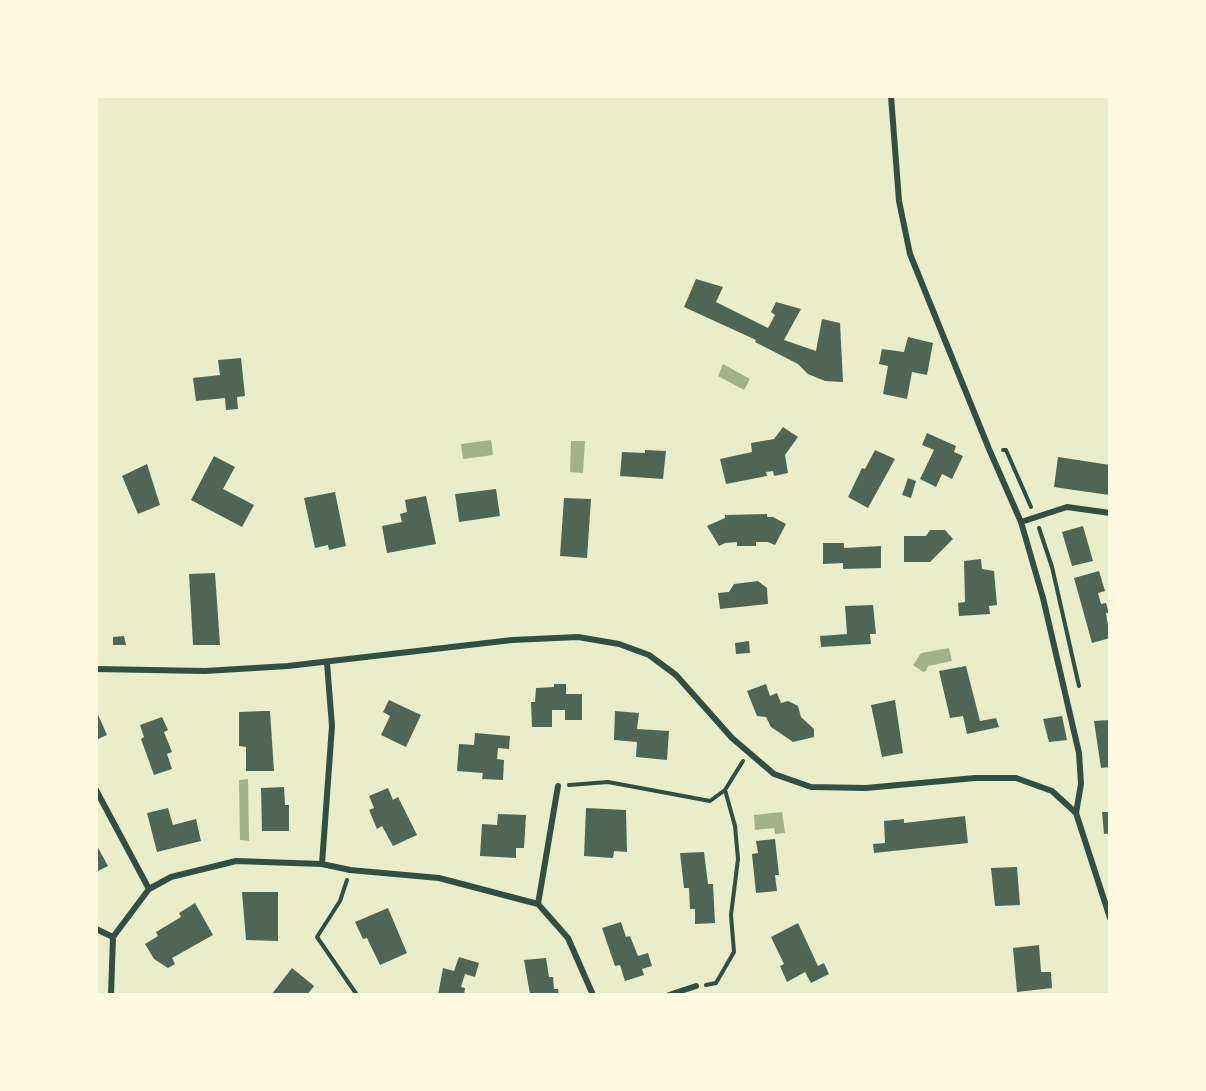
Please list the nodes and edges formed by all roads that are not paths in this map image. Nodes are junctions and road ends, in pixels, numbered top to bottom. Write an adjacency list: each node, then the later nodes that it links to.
1 (891, 96): 3 (street)
2 (1110, 513): 3 (street)
3 (1021, 522): 8 (street)
4 (327, 663): 5 (street); 8 (street); 9 (street)
5 (96, 669)
6 (558, 786): 11 (street)
7 (96, 790): 10 (street)
8 (1076, 813): 12 (street)
9 (322, 864): 10 (street); 11 (street)
10 (148, 890): 14 (street)
11 (538, 904): 17 (street)
12 (1110, 918)
13 (96, 929): 14 (street)
14 (113, 937): 16 (street)
15 (696, 986): 18 (street)
16 (111, 995)
17 (593, 995)
18 (669, 995)

